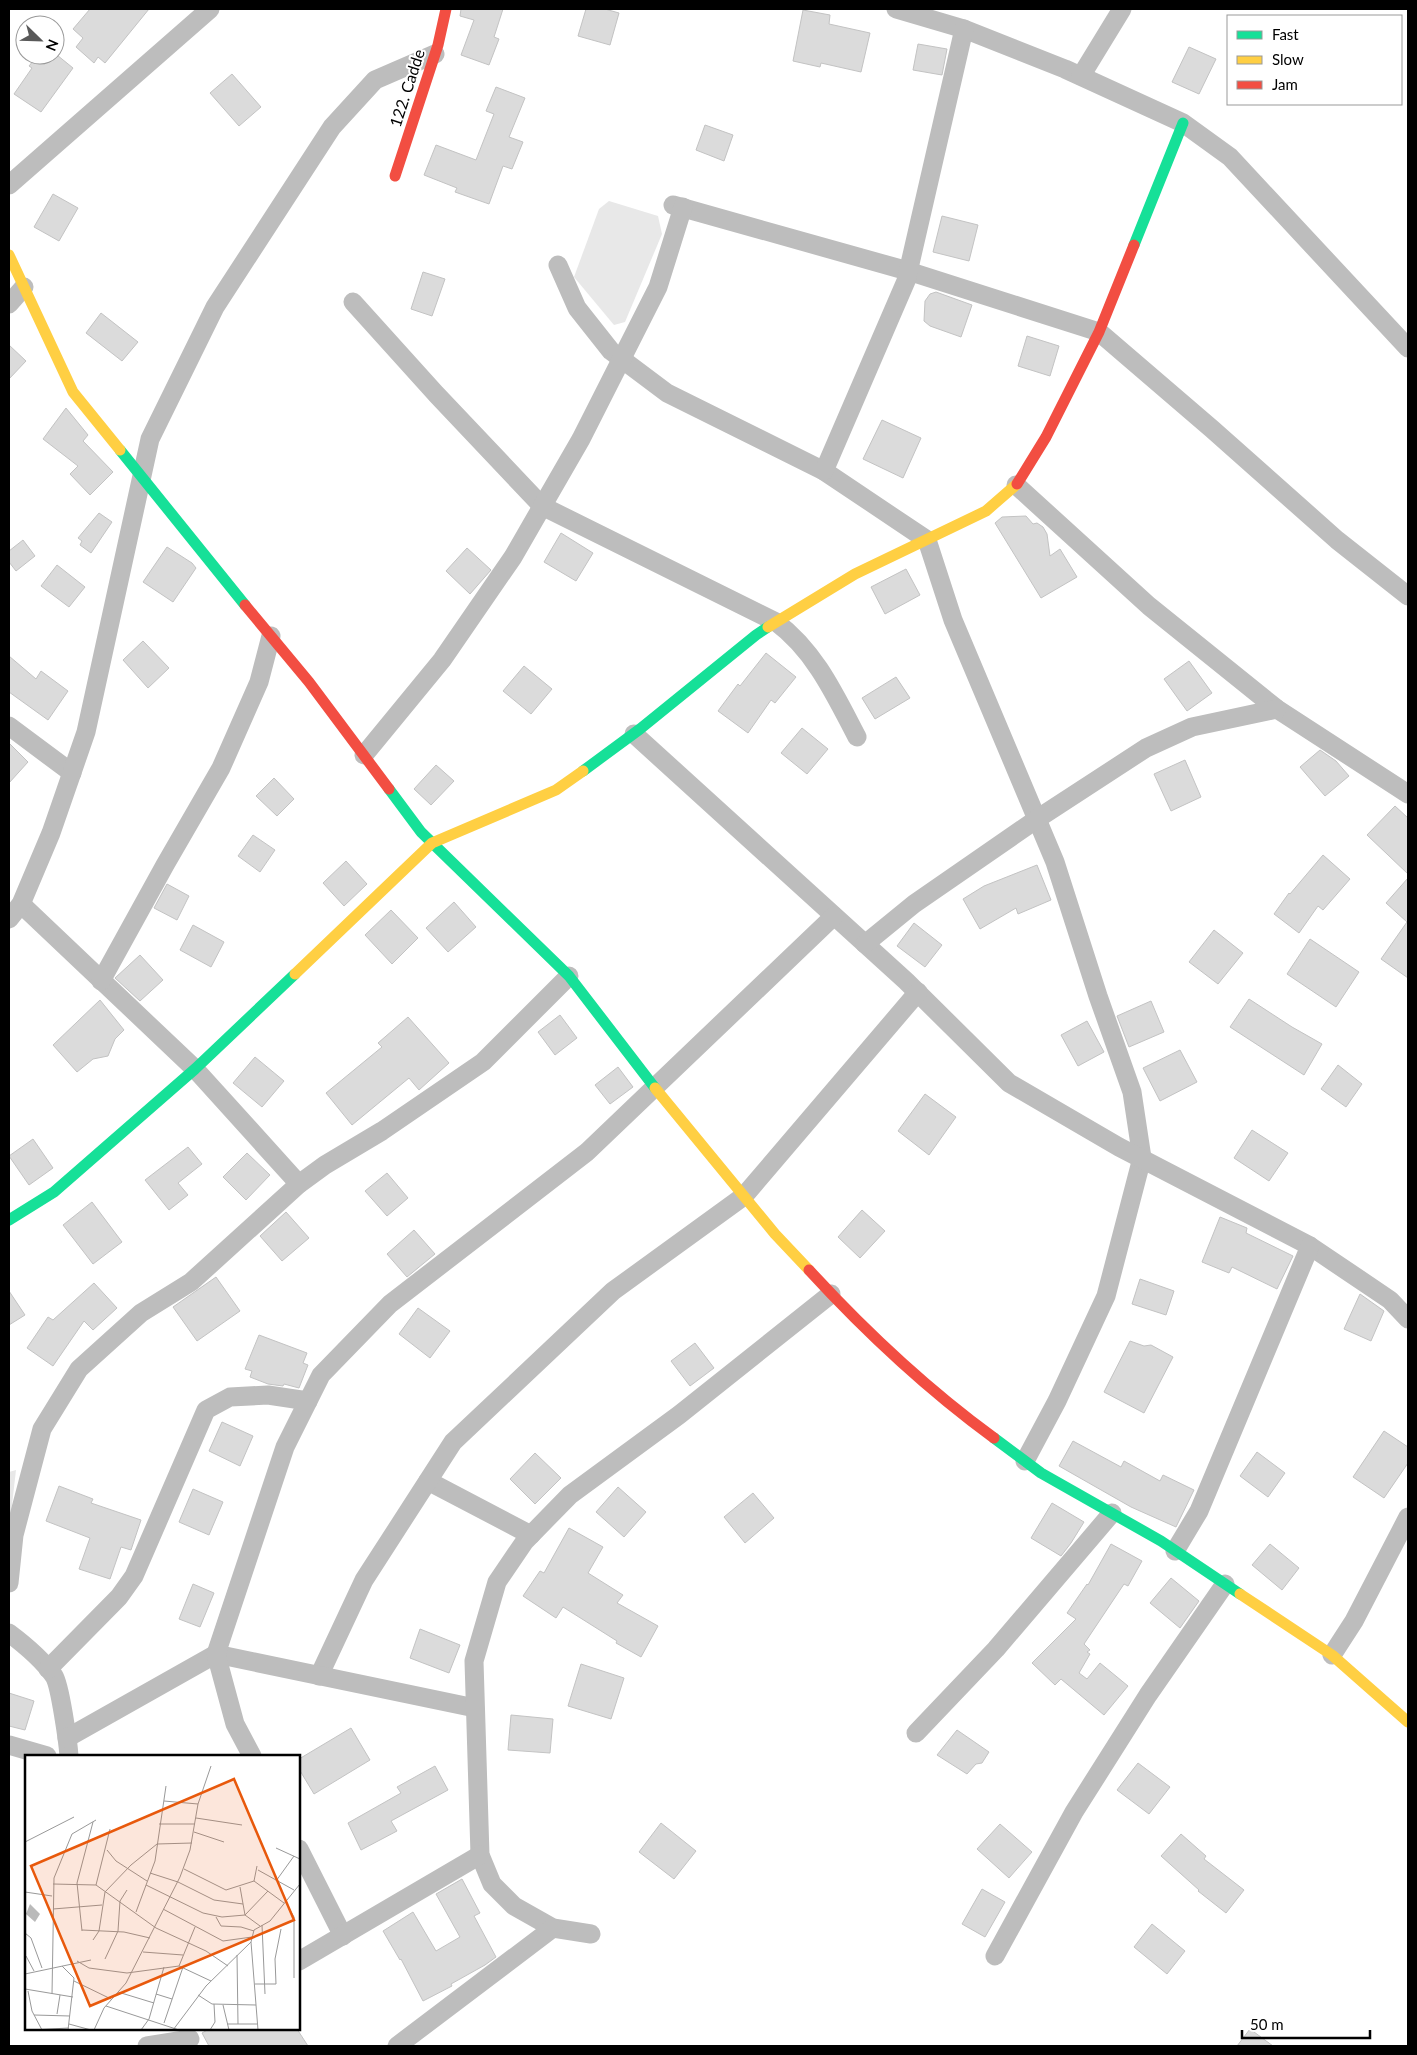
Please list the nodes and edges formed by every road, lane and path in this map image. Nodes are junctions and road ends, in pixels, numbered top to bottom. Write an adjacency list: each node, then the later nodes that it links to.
1 (210, 9): 10 (street)
2 (446, 9): 6 (street, 122. Cadde)
3 (896, 9): 5 (street)
4 (1122, 9): 7 (street)
5 (964, 29): 7 (street); 13 (street)
6 (435, 54): 9 (street, 122. Cadde); 21 (street)
7 (1081, 76): 8 (street)
8 (1183, 123): 17 (street); 18 (street)
9 (395, 176)
10 (9, 185)
11 (9, 255): 14 (street)
12 (558, 265): 19 (street)
13 (908, 271): 17 (street); 19 (street); 20 (street)
14 (24, 287): 16 (street); 21 (street)
15 (353, 302): 23 (street)
16 (9, 304)
17 (1098, 332): 22 (street); 25 (street)
18 (1408, 348)
19 (621, 358): 20 (street); 23 (street)
20 (824, 471): 24 (street)
21 (141, 477): 27 (street); 33 (street)
22 (1016, 485): 24 (street); 28 (street)
23 (542, 506): 26 (street); 32 (street)
24 (927, 540): 26 (street); 35 (street)
25 (1408, 596)
26 (776, 622): 30 (street); 31 (street)
27 (271, 636): 32 (street); 41 (street)
28 (1277, 709): 34 (street); 35 (street)
29 (9, 726): 33 (street)
30 (634, 734): 36 (street); 38 (street)
31 (857, 737)
32 (364, 755): 36 (street)
33 (72, 773): 37 (street)
34 (1408, 794)
35 (1037, 819): 39 (street); 45 (street)
36 (432, 843): 40 (street); 43 (street)
37 (15, 912): 41 (street)
38 (834, 916): 39 (street); 44 (street)
39 (865, 944): 42 (street)
40 (569, 976): 44 (street); 46 (street)
41 (101, 981): 43 (street)
42 (918, 992): 45 (street); 47 (street)
43 (195, 1069): 46 (street); 48 (street)
44 (654, 1087): 47 (street); 52 (street)
45 (1142, 1158): 49 (street); 53 (street)
46 (299, 1184): 59 (street)
47 (744, 1196): 50 (street); 54 (street)
48 (9, 1220)
49 (1310, 1246): 51 (street); 58 (street)
50 (831, 1294): 53 (street); 57 (street)
51 (1408, 1319)
52 (308, 1401): 62 (street); 64 (street)
53 (1025, 1461): 55 (street)
54 (428, 1481): 57 (street); 65 (street)
55 (1112, 1513): 58 (street); 68 (street)
56 (1408, 1517): 63 (street)
57 (531, 1535): 66 (street)
58 (1176, 1551): 60 (street)
59 (9, 1583)
60 (1226, 1584): 63 (street); 78 (street)
61 (9, 1632): 64 (street)
62 (216, 1654): 65 (street); 70 (street); 72 (street)
63 (1332, 1655): 67 (street)
64 (48, 1669): 70 (street)
65 (319, 1676): 66 (street)
66 (475, 1708): 74 (street)
67 (1408, 1722)
68 (916, 1734)
69 (9, 1745): 71 (street)
70 (68, 1747)
71 (44, 1755)
72 (251, 1755)
73 (300, 1851): 77 (street)
74 (480, 1855): 75 (street); 77 (street)
75 (553, 1928): 76 (street); 82 (street)
76 (591, 1934)
77 (343, 1936): 79 (street)
78 (995, 1956)
79 (300, 1960)
80 (190, 2038): 81 (street)
81 (147, 2046)
82 (398, 2046)

